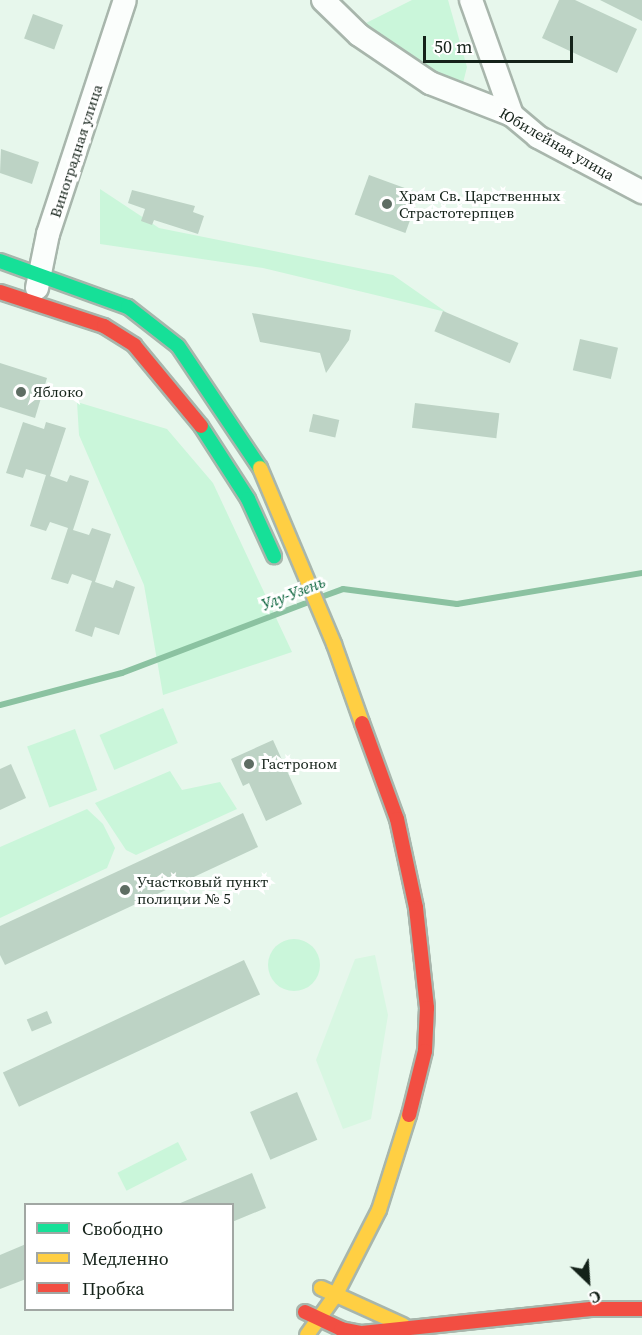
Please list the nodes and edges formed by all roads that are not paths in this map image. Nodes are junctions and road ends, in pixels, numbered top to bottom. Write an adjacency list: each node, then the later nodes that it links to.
1 (125, 0): 8 (street, Виноградная улица)
2 (324, 0): 3 (street); 5 (street, Юбилейная улица)
3 (331, 0)
4 (471, 0): 5 (street)
5 (512, 116): 6 (street, Юбилейная улица)
6 (642, 192)
7 (0, 261): 8 (main road)
8 (40, 273): 10 (street, Виноградная улица); 13 (main road)
9 (0, 292): 10 (main road)
10 (34, 304): 11 (main road)
11 (281, 572)
12 (402, 927): 14 (main road)
13 (355, 1262): 15 (main road); 18 (main road)
14 (321, 1288): 15 (main road); 17 (main road)
15 (335, 1296): 18 (main road); 19 (main road)
16 (642, 1309): 20 (main road)
17 (305, 1312): 19 (main road); 21 (main road)
18 (380, 1316): 20 (main road)
19 (320, 1319): 22 (main road); 23 (main road)
20 (404, 1326): 22 (main road)
21 (292, 1327)
22 (359, 1334)
23 (307, 1335)

